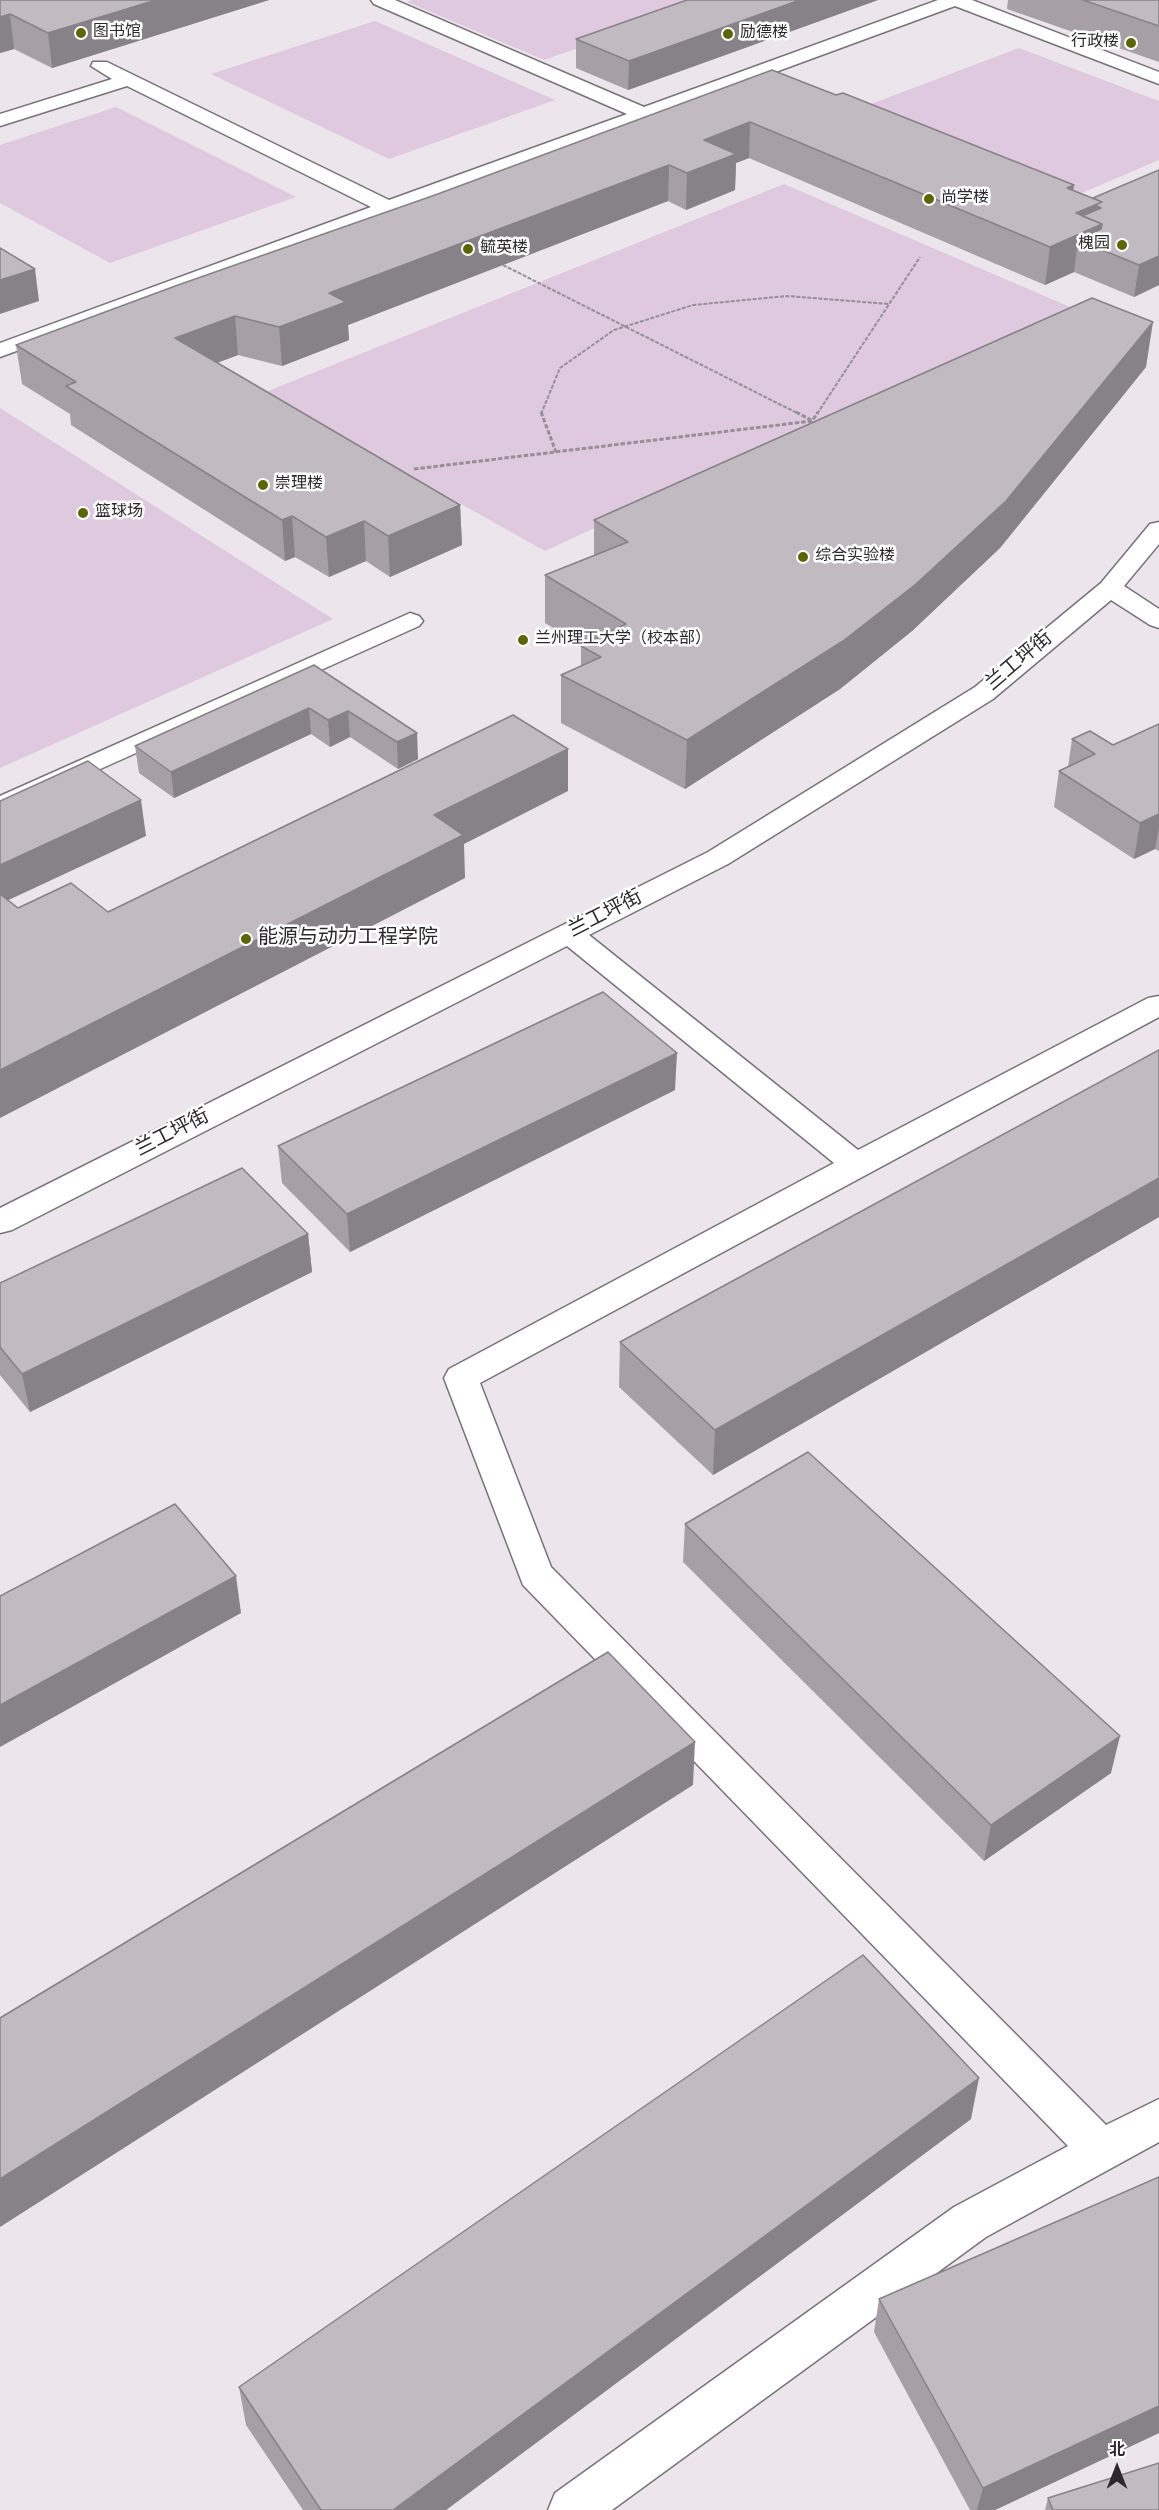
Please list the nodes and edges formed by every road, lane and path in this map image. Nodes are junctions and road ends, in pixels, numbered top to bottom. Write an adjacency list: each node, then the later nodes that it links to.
1 (380, 0): 6 (street)
2 (955, 0): 4 (street); 6 (street)
3 (100, 66): 5 (street)
4 (1159, 78)
5 (128, 80): 7 (street); 8 (street)
6 (644, 114): 8 (street)
7 (0, 120)
8 (387, 207): 13 (street)
9 (920, 257): 11 (path)
10 (503, 265): 12 (path)
11 (889, 304): 12 (path); 14 (path)
12 (624, 326): 14 (path); 15 (path)
13 (0, 350)
14 (812, 421): 15 (path)
15 (556, 452): 16 (path)
16 (414, 469)
17 (1159, 529): 18 (street, 兰工坪街)
18 (1148, 559): 19 (street, 兰工坪街)
19 (1110, 588): 20 (street); 23 (street, 兰工坪街)
20 (1159, 620)
21 (410, 621): 22 (street)
22 (0, 806)
23 (569, 933): 25 (street); 26 (street, 兰工坪街)
24 (1159, 1005): 25 (street)
25 (856, 1165): 28 (street)
26 (0, 1222)
27 (1159, 2119): 28 (street)
28 (1102, 2151): 29 (street)
29 (572, 2510)

